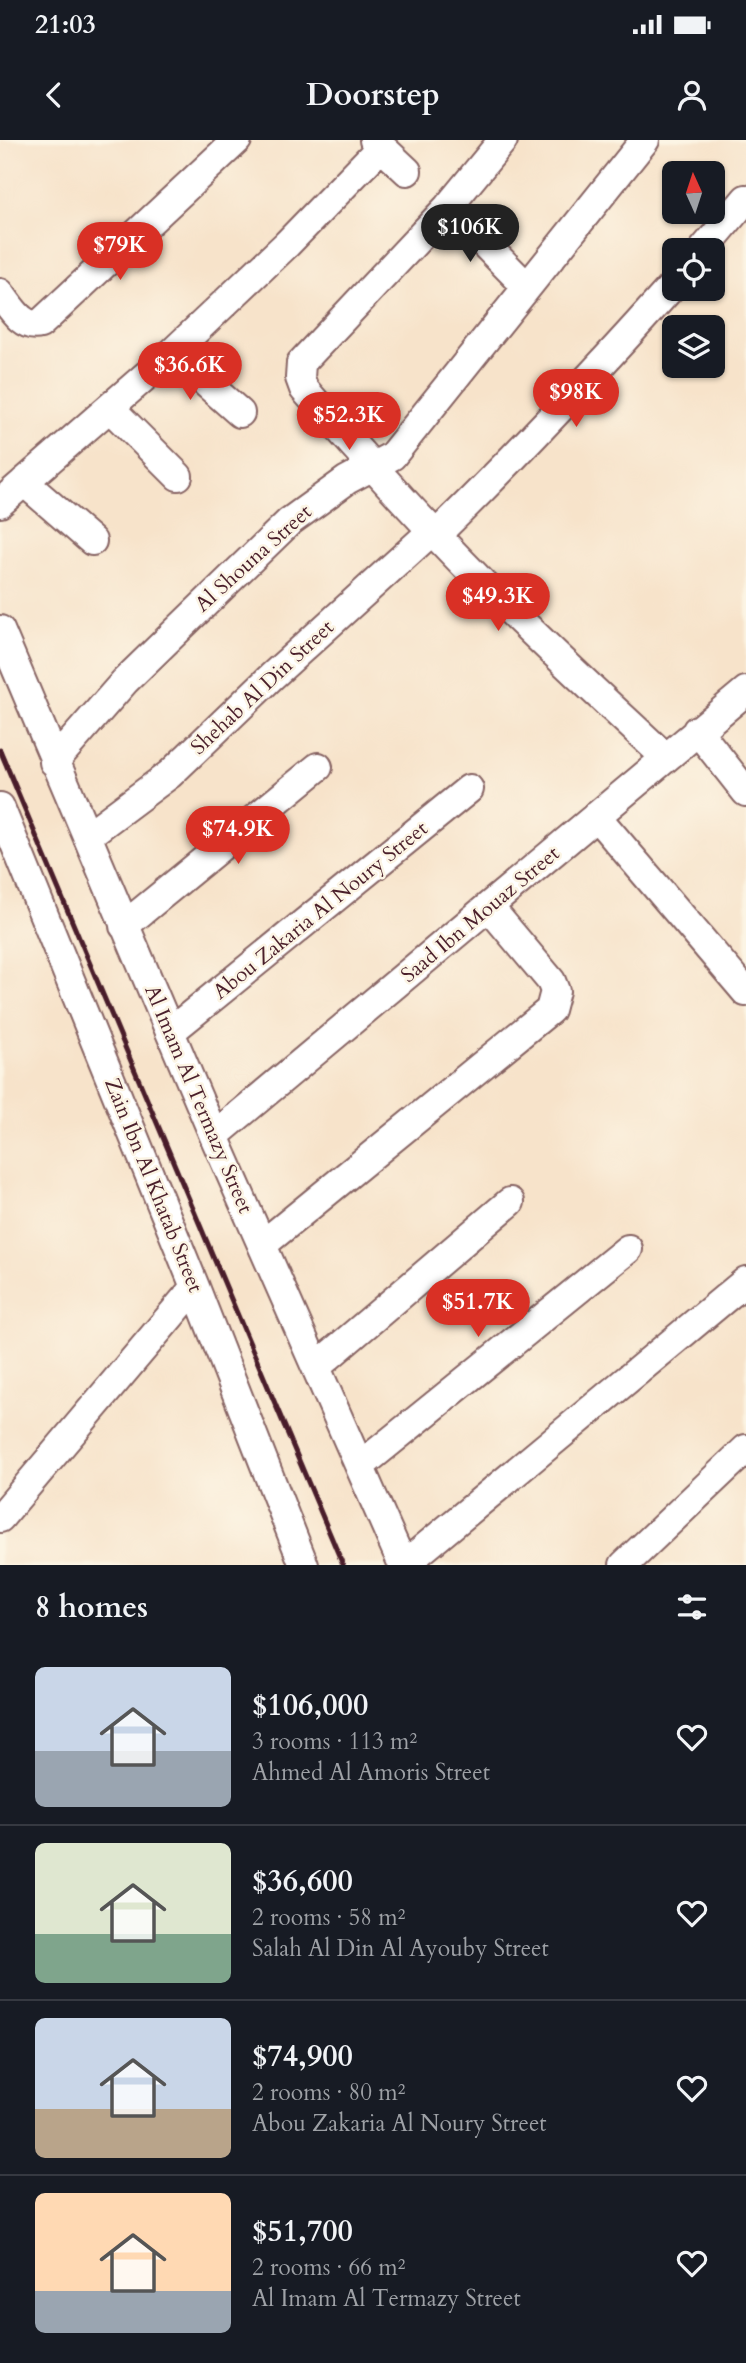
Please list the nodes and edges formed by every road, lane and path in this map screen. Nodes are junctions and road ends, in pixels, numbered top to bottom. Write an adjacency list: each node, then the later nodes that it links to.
1 (237, 140): 10 (street)
2 (503, 140): 7 (street)
3 (645, 140): 9 (street, Al Shouna Street)
4 (377, 144): 5 (street); 12 (street)
5 (407, 171)
6 (746, 199): 8 (street)
7 (448, 207): 9 (street); 15 (street)
8 (713, 238)
9 (526, 286): 15 (street, Al Shouna Street)
10 (0, 293)
11 (662, 298): 19 (street, Shehab Al Din Street)
12 (172, 353): 13 (street); 14 (street)
13 (110, 408): 16 (street); 17 (street)
14 (240, 413)
15 (373, 468): 19 (street); 25 (street, Al Shouna Street)
16 (178, 476)
17 (24, 482): 18 (street); 20 (street)
18 (0, 503)
19 (434, 533): 24 (street); 31 (street, Shehab Al Din Street)
20 (92, 541)
21 (0, 630): 25 (street, Al Imam Al Termazy Street)
22 (746, 691): 23 (street, Saad Ibn Mouaz Street)
23 (697, 730): 24 (street, Saad Ibn Mouaz Street); 28 (street)
24 (665, 757): 30 (street, Saad Ibn Mouaz Street)
25 (54, 762): 31 (street, Al Imam Al Termazy Street)
26 (318, 767): 33 (street)
27 (469, 789): 35 (street, Abou Zakaria Al Noury Street)
28 (746, 792)
29 (0, 807): 41 (street, Zain Ibn Al Khatab Street)
30 (596, 816): 32 (street, Saad Ibn Mouaz Street); 34 (street)
31 (87, 836): 33 (street, Al Imam Al Termazy Street)
32 (489, 907): 36 (street, Saad Ibn Mouaz Street); 38 (street)
33 (124, 926): 35 (street, Al Imam Al Termazy Street)
34 (746, 992)
35 (170, 1032): 36 (street, Al Imam Al Termazy Street)
36 (214, 1136): 38 (street, Al Imam Al Termazy Street)
37 (510, 1202): 42 (street)
38 (262, 1245): 42 (street, Al Imam Al Termazy Street)
39 (628, 1249): 44 (street)
40 (746, 1281): 47 (street)
41 (195, 1287): 45 (street); 46 (street, Zain Ibn Al Khatab Street)
42 (316, 1367): 44 (street, Al Imam Al Termazy Street)
43 (746, 1450): 48 (street)
44 (360, 1466): 47 (street, Al Imam Al Termazy Street)
45 (0, 1518)
46 (304, 1565)
47 (403, 1565)
48 (624, 1565)

